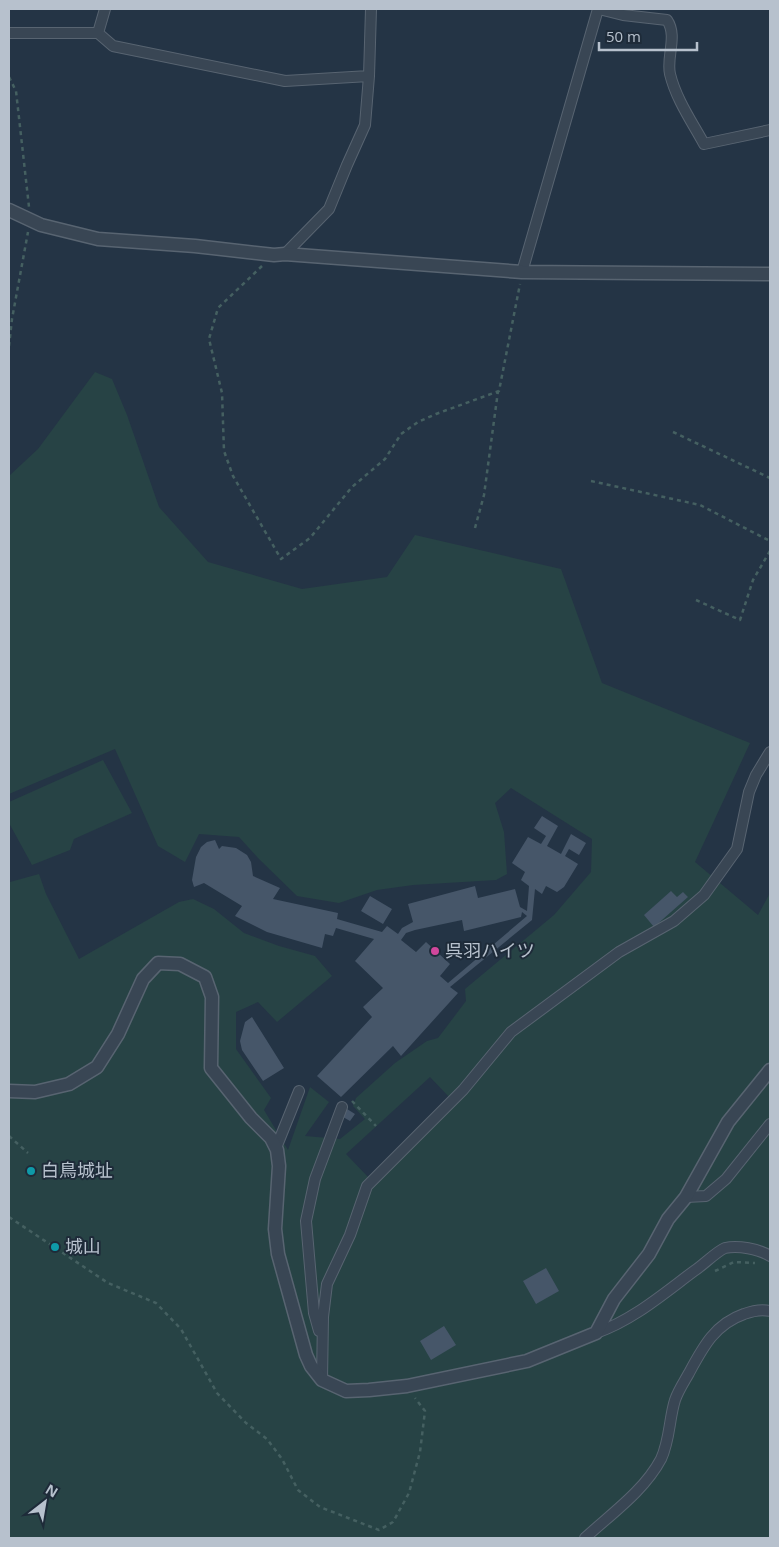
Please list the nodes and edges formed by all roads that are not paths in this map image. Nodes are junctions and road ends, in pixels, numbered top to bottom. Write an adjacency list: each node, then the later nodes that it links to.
1 (105, 9): 5 (street)
2 (371, 9): 6 (street)
3 (598, 9): 7 (street); 10 (street)
4 (9, 33): 5 (street)
5 (98, 33): 6 (street)
6 (369, 76): 9 (street)
7 (770, 130)
8 (9, 210): 9 (street)
9 (280, 254): 10 (street)
10 (522, 272): 11 (street)
11 (770, 274)
12 (770, 752): 23 (street)
13 (770, 1070): 19 (street)
14 (9, 1091): 18 (street)
15 (299, 1092): 18 (street)
16 (342, 1107): 23 (street)
17 (770, 1124): 19 (street)
18 (276, 1148): 24 (street)
19 (686, 1197): 22 (street)
20 (770, 1256): 22 (street)
21 (770, 1311): 25 (street)
22 (596, 1333): 24 (street)
23 (323, 1342): 24 (street)
24 (322, 1380)
25 (585, 1538)

